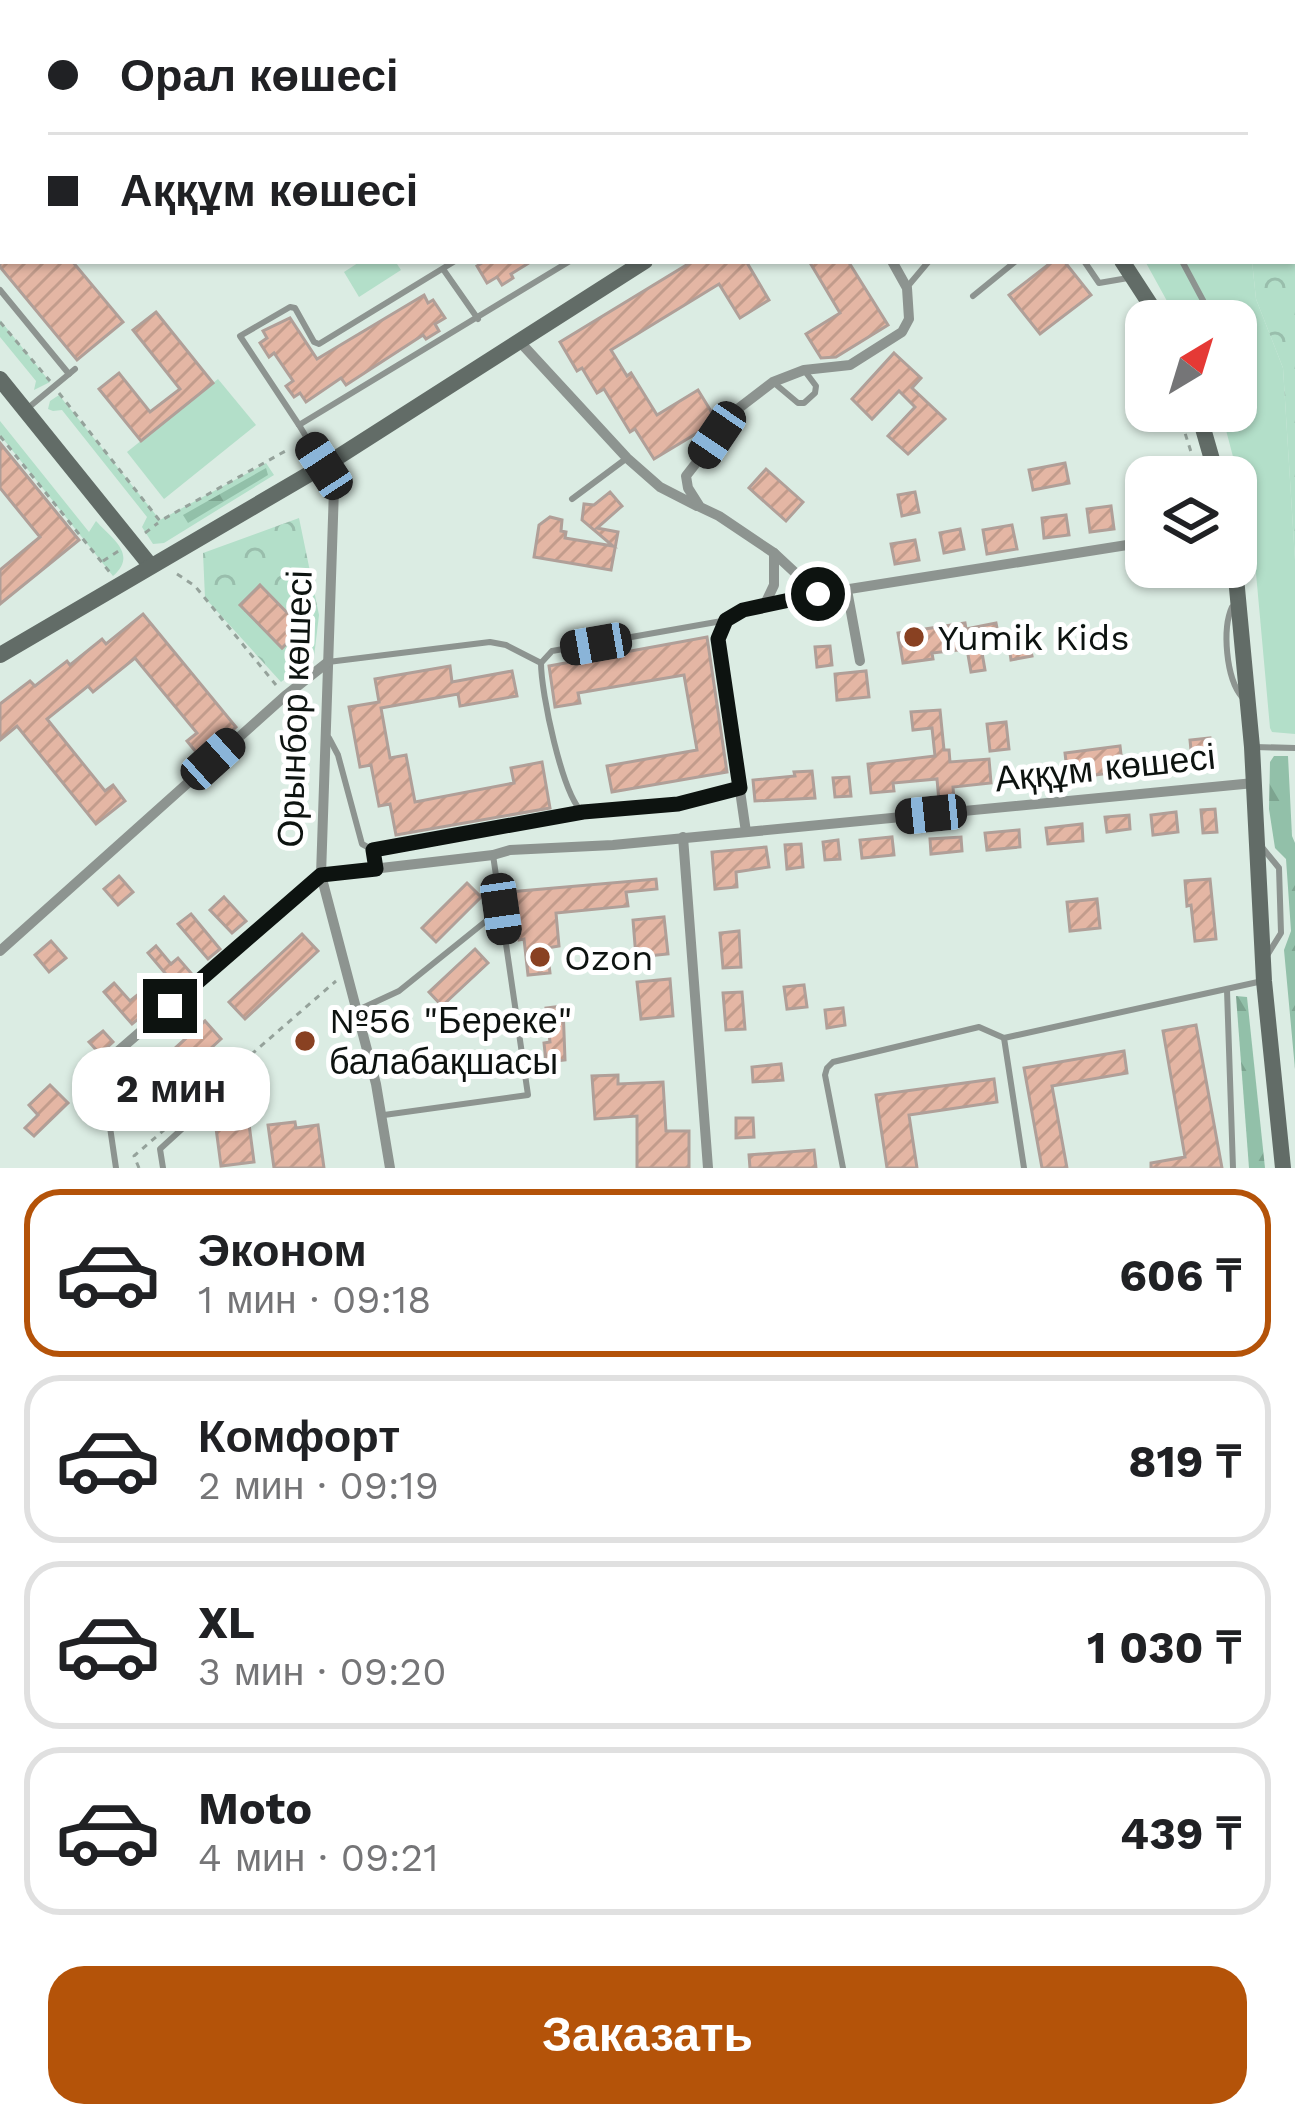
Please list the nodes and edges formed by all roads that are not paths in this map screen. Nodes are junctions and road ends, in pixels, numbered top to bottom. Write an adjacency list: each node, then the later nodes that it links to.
1 (450, 264): 10 (lane)
2 (565, 264): 17 (lane)
3 (641, 264): 18 (street)
4 (894, 264): 12 (street)
5 (1012, 264): 14 (lane)
6 (1086, 264): 11 (lane)
7 (1124, 264): 11 (street)
8 (1184, 264): 16 (lane)
9 (920, 265): 12 (lane)
10 (443, 269): 17 (lane); 23 (lane)
11 (1133, 278): 15 (street)
12 (907, 288): 19 (street)
13 (0, 290): 22 (lane)
14 (973, 296)
15 (1147, 300)
16 (1203, 300)
17 (478, 319): 23 (lane)
18 (520, 342): 24 (street); 25 (street)
19 (804, 370): 21 (street); 21 (lane)
20 (0, 379): 22 (street)
21 (773, 382): 27 (street)
22 (25, 410): 30 (street)
23 (299, 425): 25 (lane)
24 (627, 458): 26 (lane); 27 (street)
25 (330, 463): 30 (street); 38 (street, Орынбор көшесі)
26 (572, 499)
27 (700, 507): 29 (street)
28 (1125, 545): 32 (street)
29 (774, 553): 33 (street); 34 (street)
30 (150, 566): 36 (street)
31 (1237, 588): 41 (street)
32 (847, 590): 33 (street); 37 (street)
33 (818, 594): 34 (street)
34 (764, 606): 35 (street)
35 (726, 620): 39 (lane); 44 (street)
36 (0, 655)
37 (860, 661)
38 (328, 662): 39 (lane); 40 (street, Орынбор көшесі); 53 (street)
39 (541, 663): 45 (lane)
40 (327, 734): 48 (lane); 51 (street, Орынбор көшесі)
41 (1252, 747): 42 (lane); 43 (street)
42 (1295, 748)
43 (1254, 783): 46 (street, Аққұм көшесі); 54 (street)
44 (740, 788): 45 (lane); 46 (street)
45 (583, 812): 48 (lane)
46 (746, 832): 47 (street, Аққұм көшесі)
47 (683, 837): 49 (street, Аққұм көшесі); 64 (street)
48 (373, 850): 50 (lane)
49 (493, 855): 50 (street, Аққұм көшесі); 52 (lane)
50 (376, 869): 51 (street, Аққұм көшесі)
51 (321, 875): 56 (street, Орынбор көшесі); 58 (street)
52 (501, 909): 56 (lane); 59 (lane)
53 (0, 951)
54 (1264, 981): 55 (lane); 68 (street)
55 (1227, 990): 57 (lane); 67 (lane)
56 (356, 1010): 59 (street, Орынбор көшесі)
57 (1004, 1037): 65 (lane); 66 (lane)
58 (101, 1066): 61 (lane)
59 (380, 1115): 63 (street, Орынбор көшесі)
60 (195, 1118): 62 (lane)
61 (116, 1168)
62 (163, 1168)
63 (390, 1168)
64 (708, 1168)
65 (843, 1168)
66 (1024, 1168)
67 (1233, 1168)
68 (1283, 1168)

